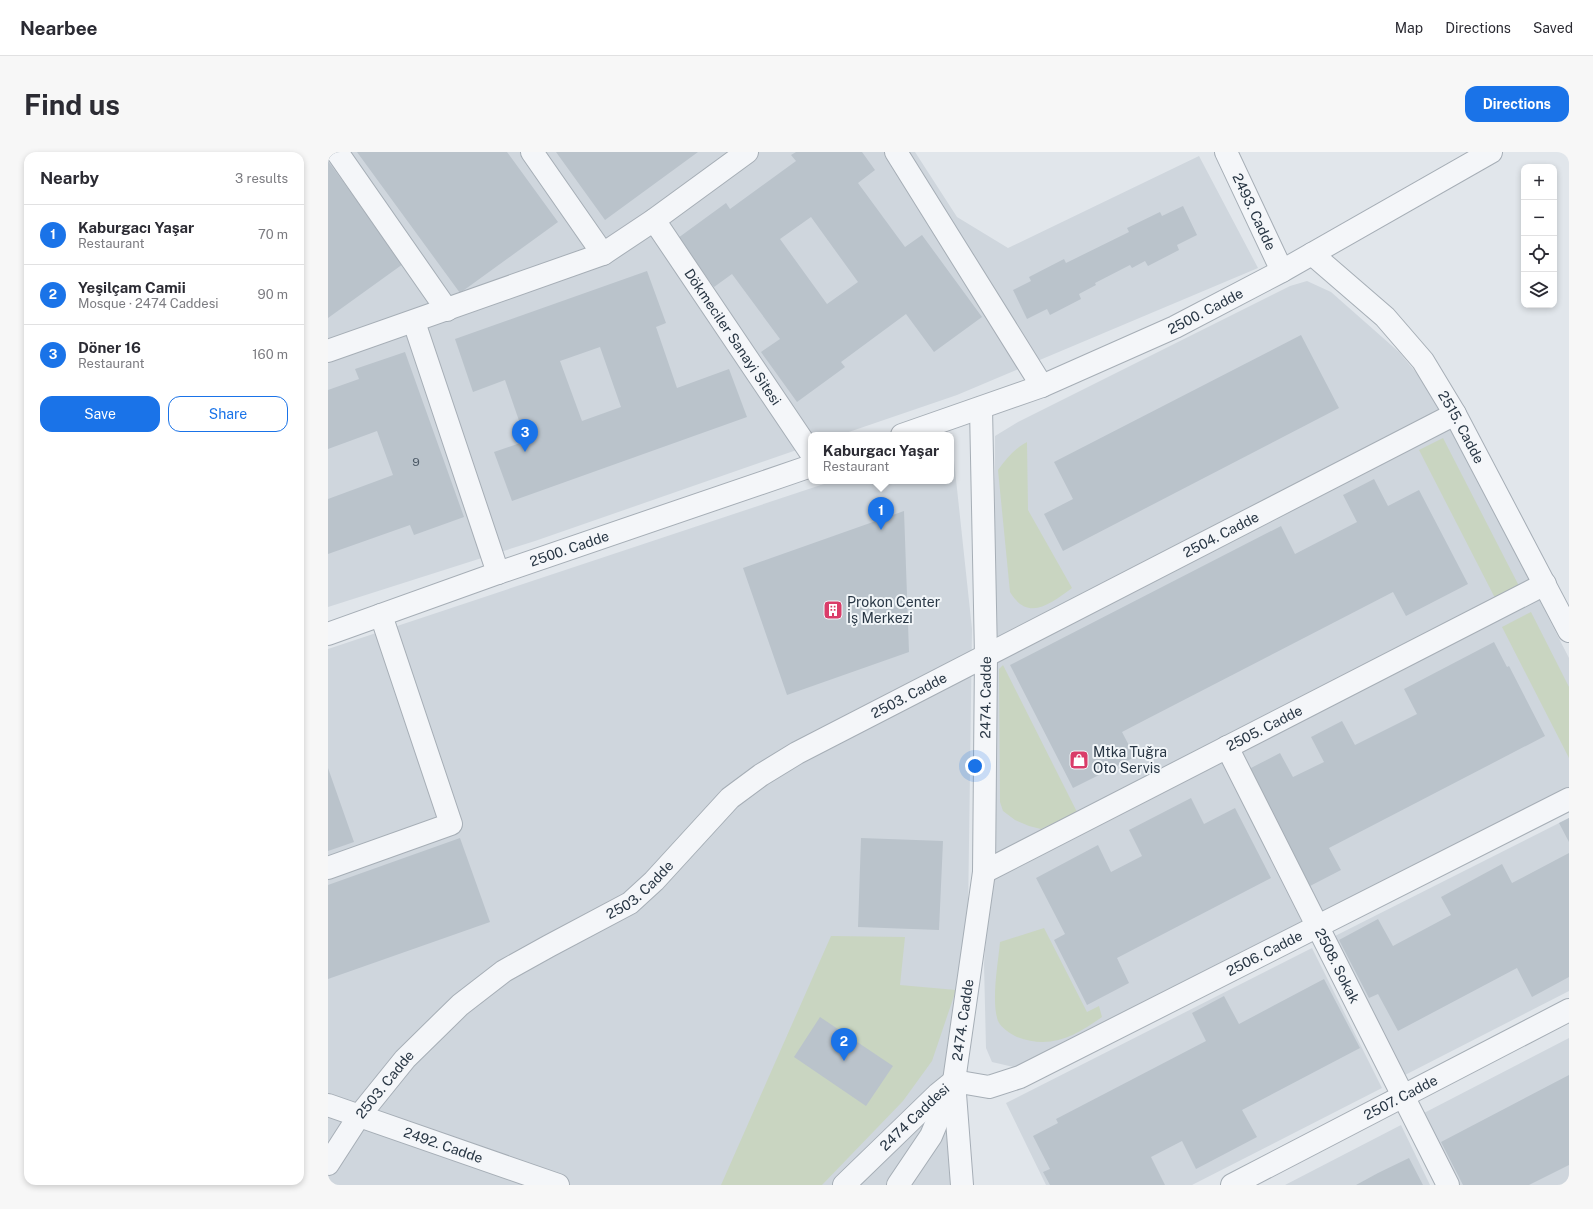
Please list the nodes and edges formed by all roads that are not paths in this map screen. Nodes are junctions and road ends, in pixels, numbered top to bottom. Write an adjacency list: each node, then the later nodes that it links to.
1 (337, 152): 11 (street)
2 (532, 152): 8 (street)
3 (747, 152): 7 (street)
4 (896, 152): 14 (street)
5 (1226, 152): 10 (street, 2493. Cadde)
6 (1491, 152): 9 (street, 2500. Cadde)
7 (654, 220): 8 (street); 18 (street, Dökmeciler Sanayi Sitesi)
8 (603, 254): 11 (street)
9 (1312, 254): 10 (street, 2500. Cadde); 16 (street, 2515. Cadde)
10 (1282, 271): 14 (street, 2500. Cadde)
11 (447, 310): 12 (street)
12 (414, 322): 13 (street); 20 (street)
13 (328, 351)
14 (1042, 386): 15 (street, 2500. Cadde)
15 (981, 408): 17 (street, 2500. Cadde); 25 (street, 2474. Cadde)
16 (1455, 414): 21 (street, 2515. Cadde); 25 (street, 2504. Cadde)
17 (911, 432)
18 (808, 449)
19 (808, 467): 20 (street, 2500. Cadde)
20 (498, 573): 22 (street, 2500. Cadde)
21 (1545, 584): 23 (street, 2515. Cadde); 26 (street, 2505. Cadde)
22 (381, 615): 24 (street, 2500. Cadde); 28 (street)
23 (1569, 630)
24 (328, 634)
25 (986, 656): 29 (street, 2474. Cadde); 35 (street, 2503. Cadde)
26 (1227, 747): 29 (street, 2505. Cadde); 30 (street, 2508. Sokak)
27 (1569, 799): 30 (street, 2506. Cadde)
28 (328, 868)
29 (984, 872): 32 (street, 2474. Cadde)
30 (1317, 926): 32 (street, 2506. Cadde); 33 (street, 2508. Sokak)
31 (1569, 1010): 33 (street, 2507. Cadde)
32 (954, 1081): 39 (street, 2474 Caddesi); 40 (street, 2474 Caddesi); 41 (street)
33 (1403, 1096): 42 (street, 2507. Cadde); 43 (street, 2508. Sokak)
34 (328, 1105): 35 (street, 2492. Cadde)
35 (359, 1116): 36 (street, 2503. Cadde); 37 (street, 2492. Cadde)
36 (328, 1164)
37 (534, 1181): 38 (street, 2492. Cadde)
38 (558, 1185)
39 (844, 1185)
40 (898, 1185)
41 (962, 1185)
42 (1232, 1185)
43 (1448, 1185)

